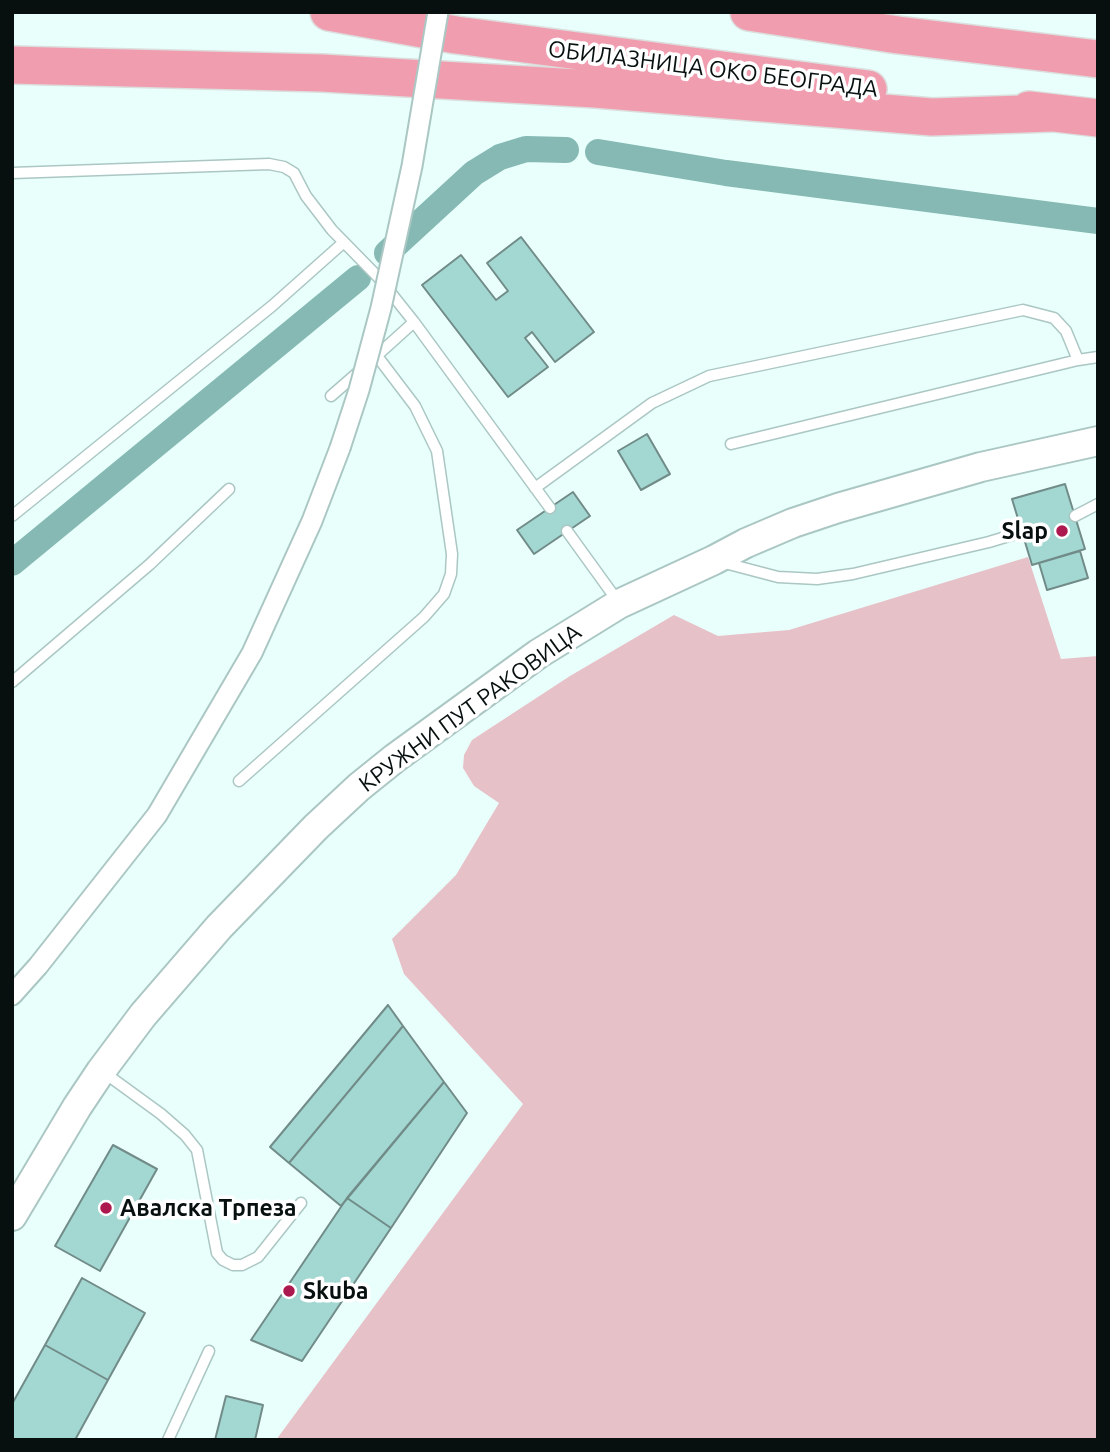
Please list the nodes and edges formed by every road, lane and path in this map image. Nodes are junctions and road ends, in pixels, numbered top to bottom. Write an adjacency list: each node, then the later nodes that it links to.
1 (329, 12): 6 (highway, ОБИЛАЗНИЦА ОКО БЕОГРАДА)
2 (438, 12): 29 (street, bridge)
3 (749, 12): 4 (highway)
4 (1098, 59)
5 (12, 65): 6 (highway)
6 (1052, 113): 7 (highway, ОБИЛАЗНИЦА ОКО БЕОГРАДА)
7 (1098, 118)
8 (12, 173): 9 (lane)
9 (344, 243): 10 (lane); 21 (lane)
10 (415, 322): 11 (lane); 17 (lane)
11 (377, 356): 14 (lane); 28 (lane)
12 (1098, 357): 13 (lane)
13 (1077, 360): 16 (lane); 17 (lane)
14 (331, 396)
15 (1098, 442): 25 (main road, КРУЖНИ ПУТ РАКОВИЦА)
16 (731, 444)
17 (535, 488): 20 (lane)
18 (229, 489): 27 (lane)
19 (1098, 504): 22 (lane)
20 (550, 508)
21 (12, 516)
22 (1074, 516)
23 (567, 531): 26 (lane)
24 (1022, 532): 25 (lane)
25 (714, 560): 26 (main road, КРУЖНИ ПУТ РАКОВИЦА)
26 (619, 604): 30 (main road, КРУЖНИ ПУТ РАКОВИЦА)
27 (12, 682)
28 (239, 781)
29 (12, 995)
30 (102, 1071): 31 (lane); 32 (main road, КРУЖНИ ПУТ РАКОВИЦА)
31 (301, 1203)
32 (12, 1216)
33 (209, 1351): 34 (lane)
34 (168, 1440)

